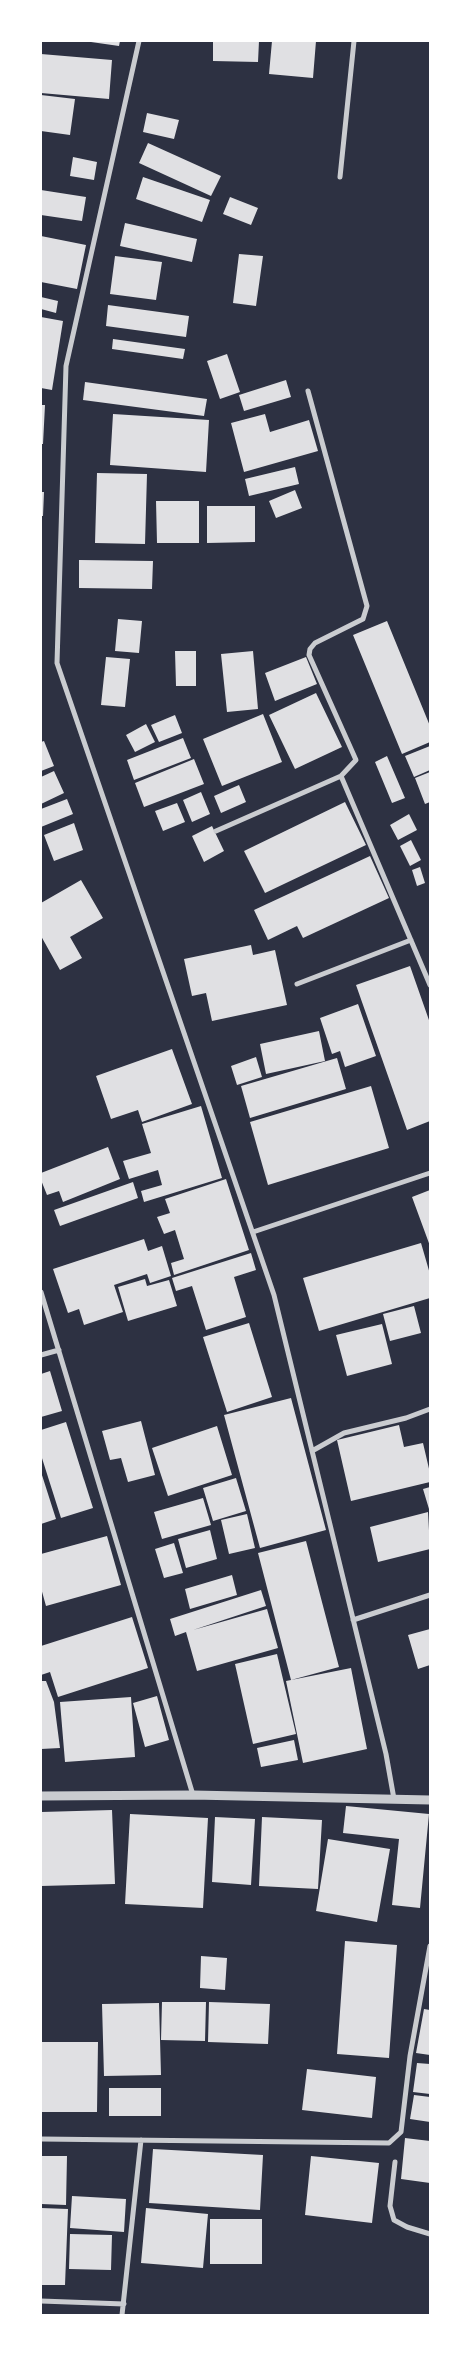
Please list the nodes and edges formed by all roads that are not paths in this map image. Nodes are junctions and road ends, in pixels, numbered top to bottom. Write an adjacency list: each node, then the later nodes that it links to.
1 (139, 41): 11 (street)
2 (354, 41): 3 (street)
3 (340, 178)
4 (308, 391): 5 (street)
5 (341, 776): 6 (street); 7 (street)
6 (216, 831)
7 (411, 940): 8 (street); 9 (street)
8 (297, 984)
9 (430, 985)
10 (430, 1173): 11 (street)
11 (253, 1232): 16 (street)
12 (41, 1292): 13 (street)
13 (59, 1350): 14 (street); 19 (street)
14 (41, 1355)
15 (430, 1409): 16 (street)
16 (312, 1450): 18 (street)
17 (430, 1595): 18 (street)
18 (353, 1620): 21 (street)
19 (193, 1795): 20 (street); 21 (street)
20 (41, 1796)
21 (394, 1799): 22 (street)
22 (430, 1800)
23 (430, 1946): 25 (street)
24 (41, 2139): 25 (street)
25 (141, 2140): 29 (street)
26 (394, 2162): 27 (street)
27 (430, 2234)
28 (41, 2301): 29 (street)
29 (124, 2304): 30 (street)
30 (122, 2315)

